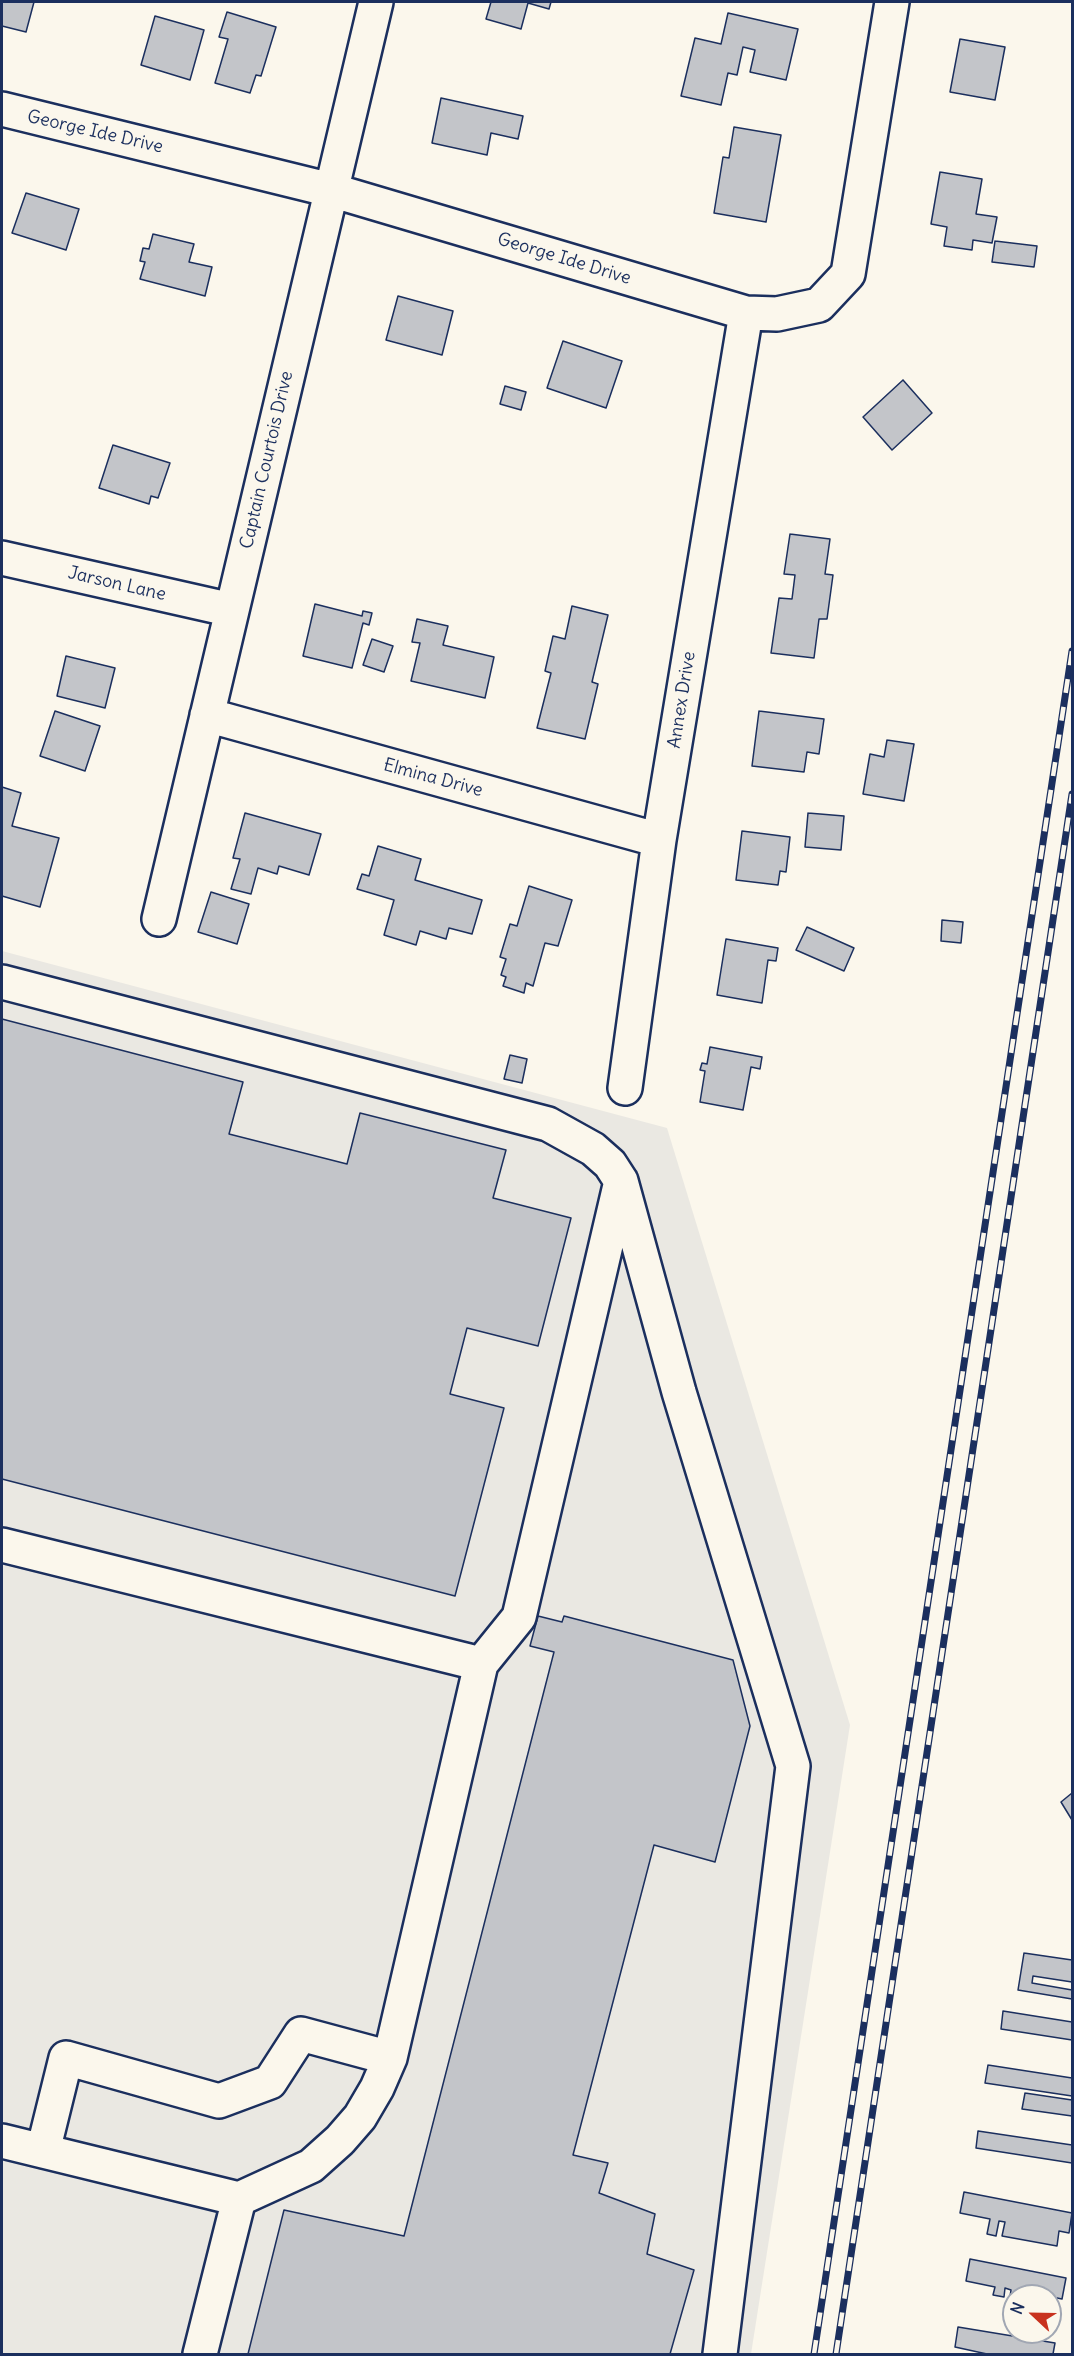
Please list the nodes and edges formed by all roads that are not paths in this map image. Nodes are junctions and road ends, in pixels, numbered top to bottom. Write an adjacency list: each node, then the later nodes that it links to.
1 (376, 2): 4 (street, Captain Courtois Drive)
2 (892, 2): 5 (street, George Ide Drive)
3 (2, 109): 4 (street, George Ide Drive)
4 (331, 190): 5 (street, George Ide Drive); 7 (street, Captain Courtois Drive)
5 (746, 313): 9 (street, Annex Drive)
6 (2, 558): 7 (street, Jarson Lane)
7 (232, 610): 8 (street, Captain Courtois Drive)
8 (207, 716): 9 (street, Elmina Drive); 10 (street, Captain Courtois Drive)
9 (659, 840): 12 (street, Annex Drive)
10 (159, 919)
11 (2, 981): 13 (street)
12 (625, 1088)
13 (621, 1181): 15 (street); 21 (street)
14 (2, 1545): 15 (street)
15 (481, 1664): 16 (street)
16 (390, 2058): 18 (street); 19 (street)
17 (2, 2141): 18 (street)
18 (43, 2151): 19 (street)
19 (239, 2199): 20 (street)
20 (200, 2355)
21 (720, 2355)

